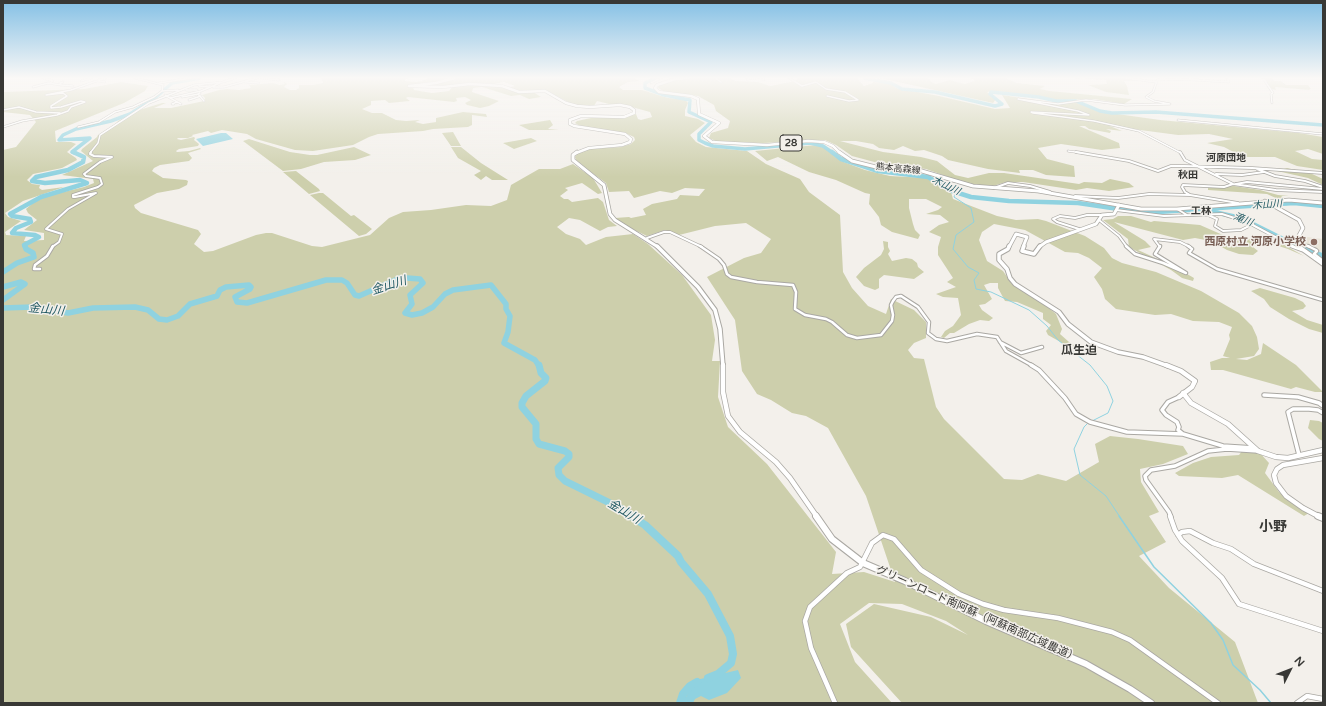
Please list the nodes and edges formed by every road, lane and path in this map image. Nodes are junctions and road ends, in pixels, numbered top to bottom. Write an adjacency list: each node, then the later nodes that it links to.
1 (34, 111): 7 (street)
2 (119, 111): 10 (street)
3 (138, 111): 39 (street)
4 (634, 111): 36 (street, グリーンロード南阿蘇（阿蘇南部広域農道）)
5 (699, 111): 22 (main road, 熊本高森線 / 28)
6 (1078, 111): 13 (street)
7 (66, 112): 9 (street)
8 (1178, 120): 11 (street)
9 (3, 127)
10 (78, 127)
11 (1323, 134)
12 (1068, 151): 13 (street)
13 (1197, 166): 14 (street); 17 (street)
14 (1252, 168): 15 (street); 16 (street)
15 (1264, 172): 17 (street); 19 (street)
16 (1323, 173)
17 (1214, 174): 18 (street)
18 (1233, 184): 19 (street); 20 (street); 21 (street)
19 (1323, 188)
20 (1323, 192)
21 (1190, 195): 22 (street); 24 (street)
22 (1071, 196): 26 (main road, 熊本高森線 / 28)
23 (1267, 202): 24 (main road, 熊本高森線 / 28); 25 (main road, 熊本高森線 / 28); 35 (street)
24 (1238, 203): 27 (main road, 熊本高森線 / 28)
25 (1323, 203)
26 (1119, 206): 27 (main road, 熊本高森線 / 28); 28 (street)
27 (1177, 209): 30 (street)
28 (1116, 210): 29 (street); 30 (street)
29 (1102, 215): 32 (street); 34 (street)
30 (1187, 215): 31 (street)
31 (1208, 215): 33 (street); 33 (street)
32 (1099, 220): 34 (street); 40 (street)
33 (1253, 224): 37 (street)
34 (1079, 229): 43 (street)
35 (1299, 235): 37 (street); 38 (street)
36 (647, 238): 41 (street); 54 (street, グリーンロード南阿蘇（阿蘇南部広域農道）)
37 (1302, 250): 38 (street)
38 (1323, 263)
39 (40, 270)
40 (1323, 300)
41 (999, 341): 42 (street); 47 (street)
42 (1042, 347)
43 (1181, 395): 47 (street); 48 (street)
44 (1264, 395): 45 (street)
45 (1323, 406)
46 (1323, 413): 50 (street)
47 (1183, 434): 48 (street)
48 (1256, 450): 50 (street); 53 (street)
49 (1323, 450): 50 (street)
50 (1299, 456)
51 (1323, 458): 52 (street)
52 (1323, 518)
53 (1178, 536): 55 (street); 56 (street)
54 (863, 563): 58 (street); 59 (street, グリーンロード南阿蘇（阿蘇南部広域農道）); 60 (street)
55 (1323, 590)
56 (1323, 631)
57 (1323, 699): 61 (street)
58 (835, 703)
59 (1151, 703)
60 (1218, 703)
61 (1297, 703)

